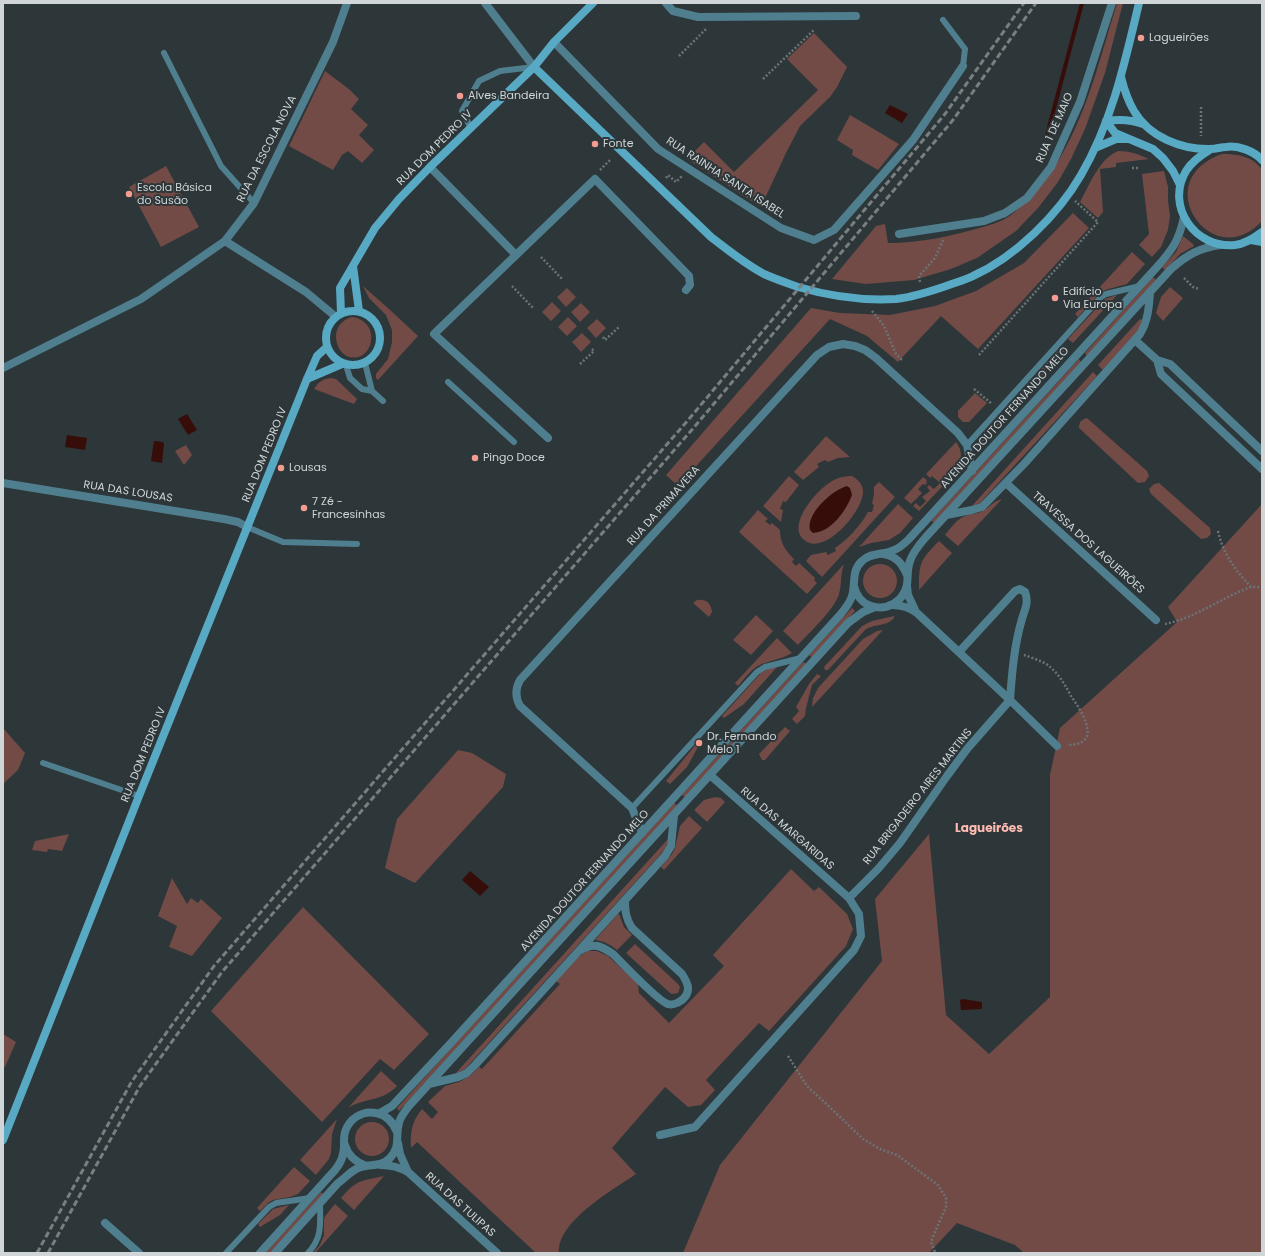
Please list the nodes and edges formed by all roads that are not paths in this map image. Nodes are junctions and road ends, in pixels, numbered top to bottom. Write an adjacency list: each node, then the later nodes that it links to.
1 (347, 3): 23 (street, RUA DA ESCOLA NOVA)
2 (485, 3): 12 (street)
3 (593, 3): 9 (street, RUA DOM PEDRO IV)
4 (666, 3): 7 (street)
5 (1112, 3): 26 (street, RUA 1 DE MAIO)
6 (1139, 3): 13 (street)
7 (856, 16)
8 (943, 20): 11 (lane)
9 (554, 42): 11 (street, RUA RAINHA SANTA ISABEL); 12 (street, RUA DOM PEDRO IV)
10 (164, 53): 23 (lane)
11 (963, 66)
12 (534, 67): 16 (street, RUA DOM PEDRO IV); 16 (lane); 18 (street)
13 (1121, 77): 14 (street); 15 (street)
14 (1106, 121): 15 (street); 17 (street); 18 (street)
15 (1143, 124): 19 (street)
16 (471, 128): 21 (street, RUA DOM PEDRO IV)
17 (1129, 139): 18 (street); 22 (street)
18 (1095, 148)
19 (1211, 149): 20 (street); 22 (street)
20 (1262, 160)
21 (430, 167): 31 (street); 32 (street, RUA DOM PEDRO IV)
22 (1180, 185): 24 (street)
23 (254, 203): 28 (street, RUA DA ESCOLA NOVA)
24 (1184, 216): 30 (street); 33 (street, AVENIDA DOUTOR FERNANDO MELO)
25 (1262, 232): 27 (street)
26 (899, 234)
27 (1251, 240): 29 (street); 30 (street)
28 (226, 242): 37 (street); 43 (street, RUA DA ESCOLA NOVA)
29 (1262, 242)
30 (1220, 245): 35 (street, AVENIDA DOUTOR FERNANDO MELO)
31 (516, 255): 34 (street); 48 (street)
32 (353, 266): 36 (street); 37 (street, RUA DOM PEDRO IV)
33 (1140, 286): 50 (lane, AVENIDA DOUTOR FERNANDO MELO); 53 (street, AVENIDA DOUTOR FERNANDO MELO)
34 (686, 290)
35 (1150, 292): 38 (street); 56 (street, AVENIDA DOUTOR FERNANDO MELO)
36 (362, 313): 37 (street); 41 (street)
37 (338, 315): 39 (street)
38 (1135, 340): 40 (street); 55 (street)
39 (326, 347): 42 (street); 44 (street, RUA DOM PEDRO IV)
40 (1157, 360): 51 (street); 52 (street)
41 (365, 363): 42 (street); 46 (lane)
42 (344, 364): 44 (street); 46 (lane)
43 (3, 368)
44 (307, 379): 57 (street, RUA DOM PEDRO IV)
45 (448, 382): 49 (lane)
46 (372, 391): 47 (lane)
47 (383, 401)
48 (548, 438)
49 (514, 442)
50 (967, 446): 53 (street, RUA DA PRIMAVERA); 74 (street, RUA DA PRIMAVERA)
51 (1262, 451)
52 (1262, 469)
53 (972, 471): 59 (street, AVENIDA DOUTOR FERNANDO MELO)
54 (3, 483): 57 (street, RUA DAS LOUSAS)
55 (1006, 483): 56 (street); 66 (street, TRAVESSA DOS LAGUEIRÕES)
56 (946, 515): 60 (street, AVENIDA DOUTOR FERNANDO MELO)
57 (247, 527): 58 (lane); 73 (street, RUA DOM PEDRO IV)
58 (357, 544)
59 (880, 553): 60 (street); 61 (street, AVENIDA DOUTOR FERNANDO MELO)
60 (907, 575): 62 (street, AVENIDA DOUTOR FERNANDO MELO)
61 (853, 583): 64 (street); 68 (street, AVENIDA DOUTOR FERNANDO MELO)
62 (907, 584): 63 (street); 65 (street)
63 (892, 605): 64 (street, AVENIDA DOUTOR FERNANDO MELO); 65 (street)
64 (875, 607): 72 (street, AVENIDA DOUTOR FERNANDO MELO)
65 (917, 613): 67 (street)
66 (1159, 622)
67 (959, 652): 69 (street); 69 (street)
68 (801, 658): 74 (lane, AVENIDA DOUTOR FERNANDO MELO); 76 (street, AVENIDA DOUTOR FERNANDO MELO)
69 (1010, 700): 70 (street); 77 (street, RUA BRIGADEIRO AIRES MARTINS)
70 (1057, 746)
71 (43, 763): 73 (lane)
72 (710, 775): 75 (street, AVENIDA DOUTOR FERNANDO MELO); 77 (street, RUA DAS MARGARIDAS)
73 (139, 796): 84 (street, RUA DOM PEDRO IV)
74 (632, 808): 76 (street, RUA DA PRIMAVERA)
75 (674, 814): 78 (street); 80 (street, AVENIDA DOUTOR FERNANDO MELO)
76 (642, 833): 81 (street, AVENIDA DOUTOR FERNANDO MELO)
77 (849, 898): 83 (street)
78 (625, 900): 79 (street); 79 (street)
79 (577, 953): 80 (street)
80 (429, 1084): 82 (street, AVENIDA DOUTOR FERNANDO MELO)
81 (380, 1113): 82 (street); 85 (street)
82 (398, 1133): 86 (street, AVENIDA DOUTOR FERNANDO MELO)
83 (660, 1135)
84 (3, 1140)
85 (344, 1142): 88 (street); 90 (street)
86 (398, 1142): 87 (street, AVENIDA DOUTOR FERNANDO MELO); 89 (street)
87 (380, 1165): 88 (street); 89 (street)
88 (366, 1166): 91 (street)
89 (408, 1172): 98 (street, RUA DAS TULIPAS)
90 (310, 1198): 94 (lane); 95 (street)
91 (320, 1204): 96 (street); 97 (lane)
92 (105, 1223): 93 (street)
93 (139, 1253)
94 (226, 1253)
95 (260, 1253)
96 (275, 1253)
97 (308, 1253)
98 (497, 1253)

